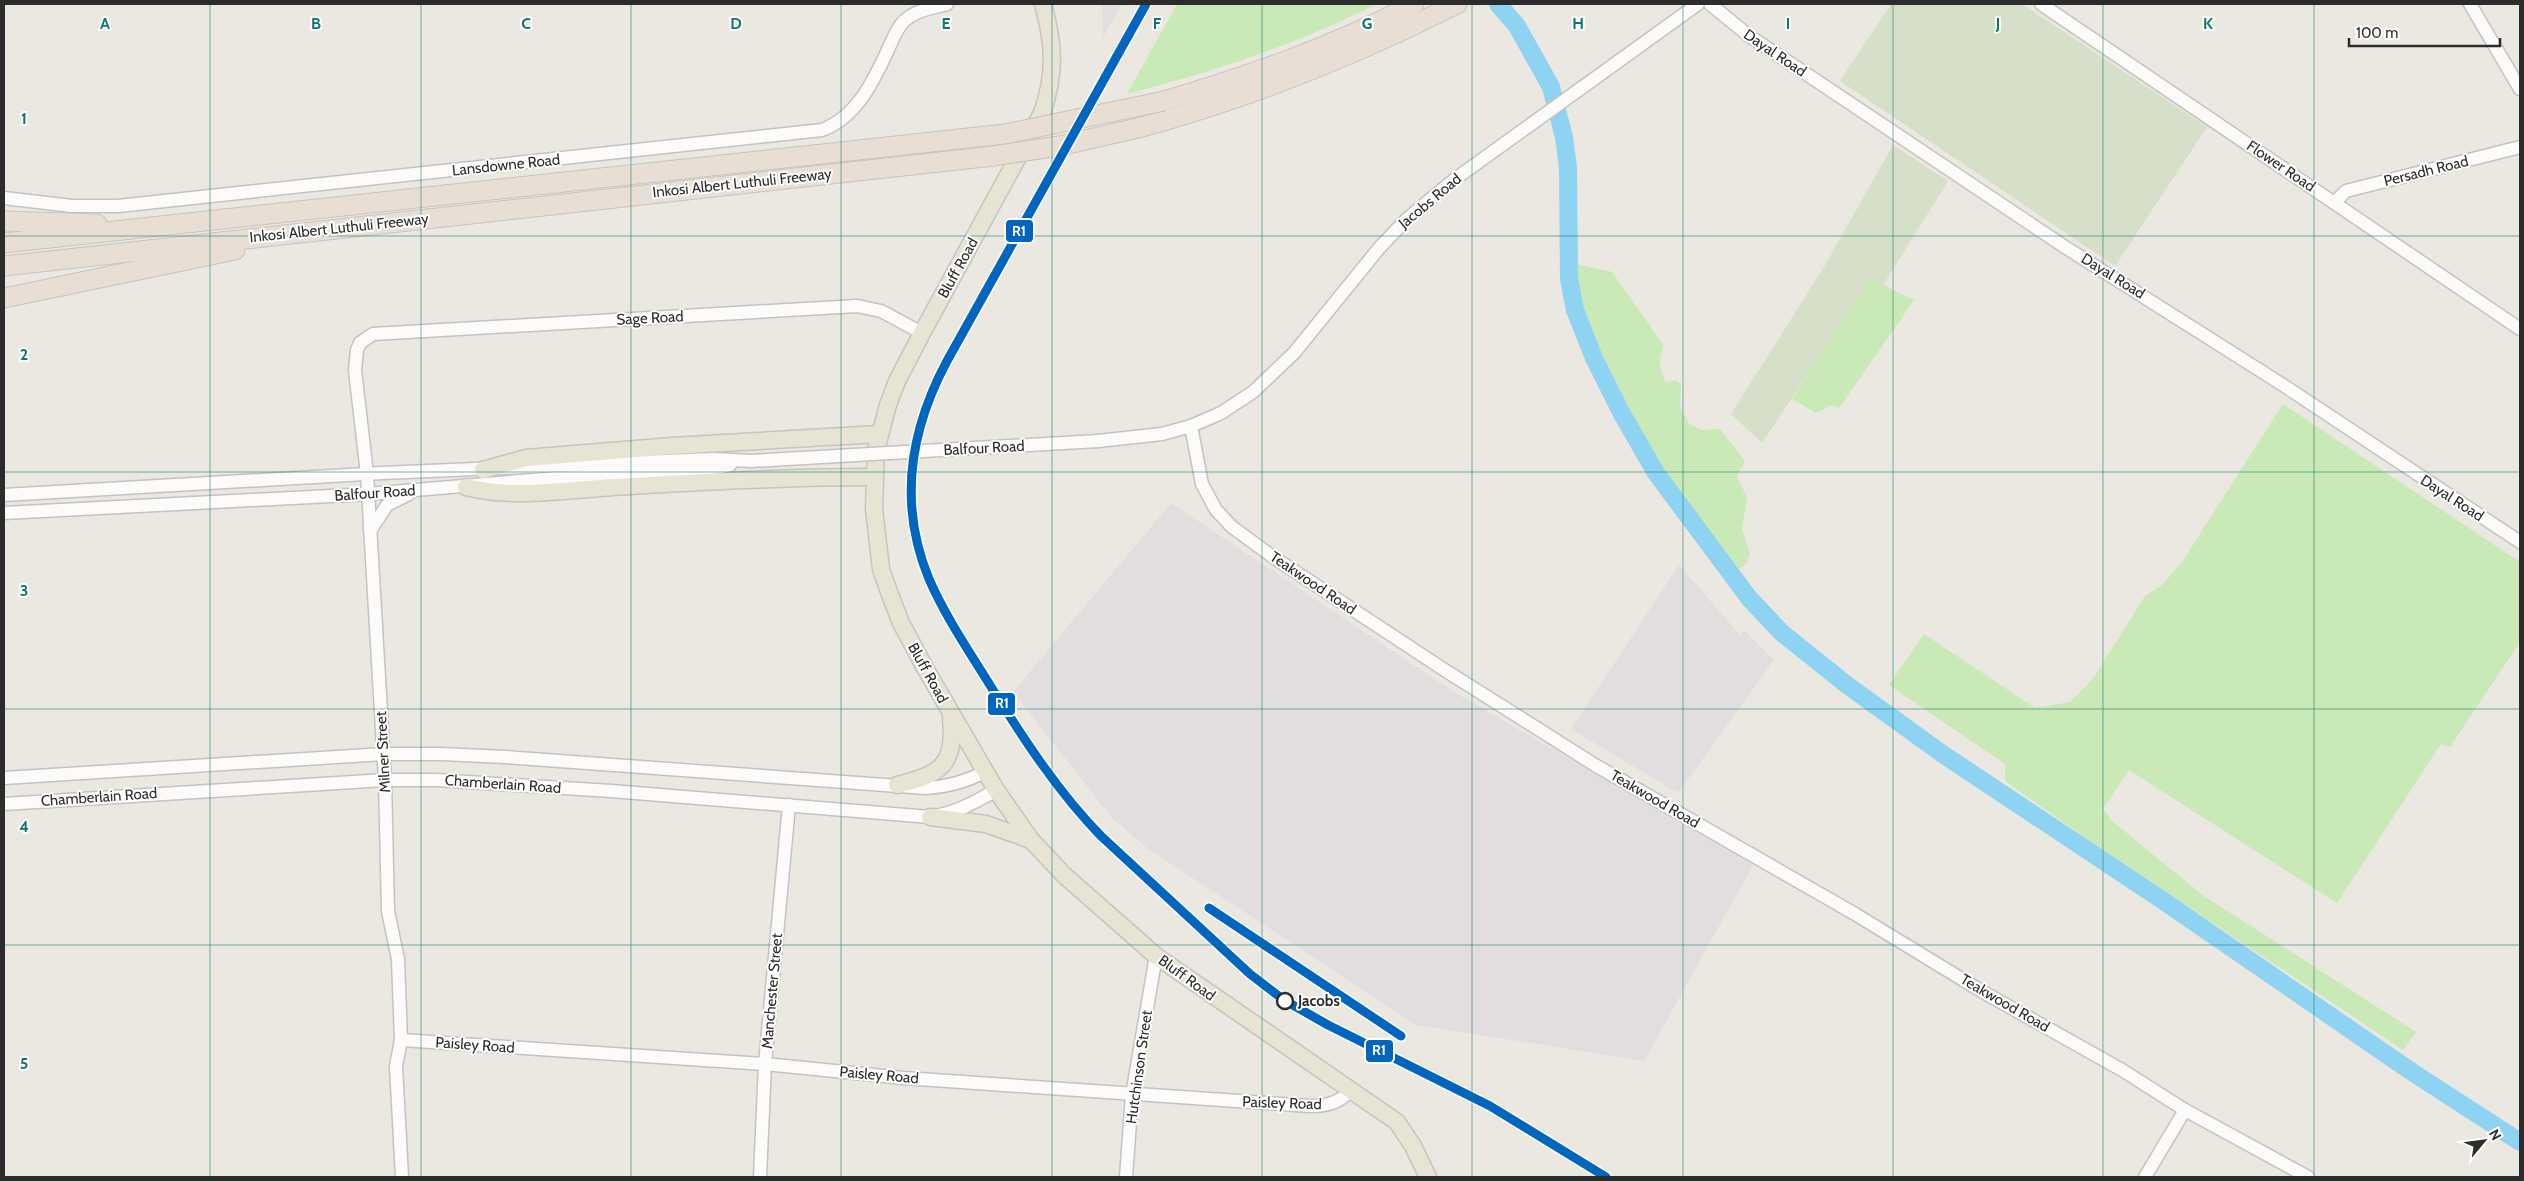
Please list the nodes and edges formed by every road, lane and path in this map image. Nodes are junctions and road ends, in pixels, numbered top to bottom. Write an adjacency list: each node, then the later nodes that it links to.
1 (947, 4): 11 (street, Lansdowne Road)
2 (1043, 4): 20 (main road, Bluff Road)
3 (1414, 4): 15 (highway, Inkosi Albert Luthuli Freeway, bridge)
4 (1457, 4): 14 (highway, Inkosi Albert Luthuli Freeway, bridge)
5 (1698, 4): 22 (street, Jacobs Road)
6 (1710, 4): 36 (street, Dayal Road)
7 (2040, 4): 12 (street, Flower Road)
8 (2470, 4): 9 (street)
9 (2520, 90)
10 (2520, 147): 12 (street, Persadh Road)
11 (4, 198)
12 (2335, 202): 19 (street, Flower Road)
13 (4, 221): 15 (highway)
14 (338, 227): 17 (highway, Inkosi Albert Luthuli Freeway); 18 (highway)
15 (150, 228): 16 (highway, Inkosi Albert Luthuli Freeway)
16 (4, 243)
17 (4, 266)
18 (4, 298)
19 (2520, 329)
20 (922, 333): 21 (street, Sage Road); 23 (main road, Bluff Road)
21 (373, 334): 26 (street, Milner Street)
22 (1192, 426): 24 (street, Balfour Road, bridge); 53 (street, Teakwood Road)
23 (879, 434): 25 (main road); 27 (main road, Bluff Road)
24 (748, 462): 25 (street, Balfour Road); 29 (street, Balfour Road)
25 (483, 470): 26 (street, Balfour Road)
26 (367, 474): 28 (street, Balfour Road); 31 (street, Milner Street)
27 (874, 477): 29 (main road); 37 (main road, Bluff Road)
28 (154, 486): 32 (street, Balfour Road); 33 (street)
29 (466, 487): 30 (street, Balfour Road)
30 (426, 489): 31 (street, Balfour Road); 35 (street)
31 (368, 494): 33 (street, Balfour Road); 35 (street, Milner Street)
32 (4, 495)
33 (155, 505): 34 (street, Balfour Road)
34 (4, 513)
35 (370, 531): 38 (street, Milner Street)
36 (2520, 542)
37 (950, 711): 39 (main road, Bluff Road); 42 (main road)
38 (384, 754): 40 (street, Chamberlain Road); 41 (street, Milner Street); 42 (street, Chamberlain Road)
39 (985, 772): 42 (street, Chamberlain Road); 43 (main road, Bluff Road)
40 (4, 778)
41 (385, 780): 44 (street, Chamberlain Road); 45 (street, Chamberlain Road); 49 (street, Milner Street)
42 (898, 785)
43 (996, 790): 46 (street, Chamberlain Road); 47 (main road, Bluff Road)
44 (4, 804)
45 (789, 805): 46 (street, Chamberlain Road); 50 (street, Manchester Street)
46 (930, 816): 47 (main road)
47 (1031, 840): 48 (main road, Bluff Road)
48 (1156, 956): 51 (main road, Bluff Road); 52 (street, Hutchinson Street)
49 (401, 1040): 50 (street, Paisley Road); 54 (street, Milner Street)
50 (765, 1064): 52 (street, Paisley Road); 55 (street, Manchester Street)
51 (1351, 1090): 52 (street, Paisley Road); 57 (main road, Bluff Road)
52 (1132, 1095): 56 (street, Hutchinson Street)
53 (2185, 1110): 58 (street); 59 (street, Teakwood Road)
54 (402, 1177)
55 (760, 1177)
56 (1126, 1177)
57 (1428, 1177)
58 (2145, 1177)
59 (2308, 1177)

